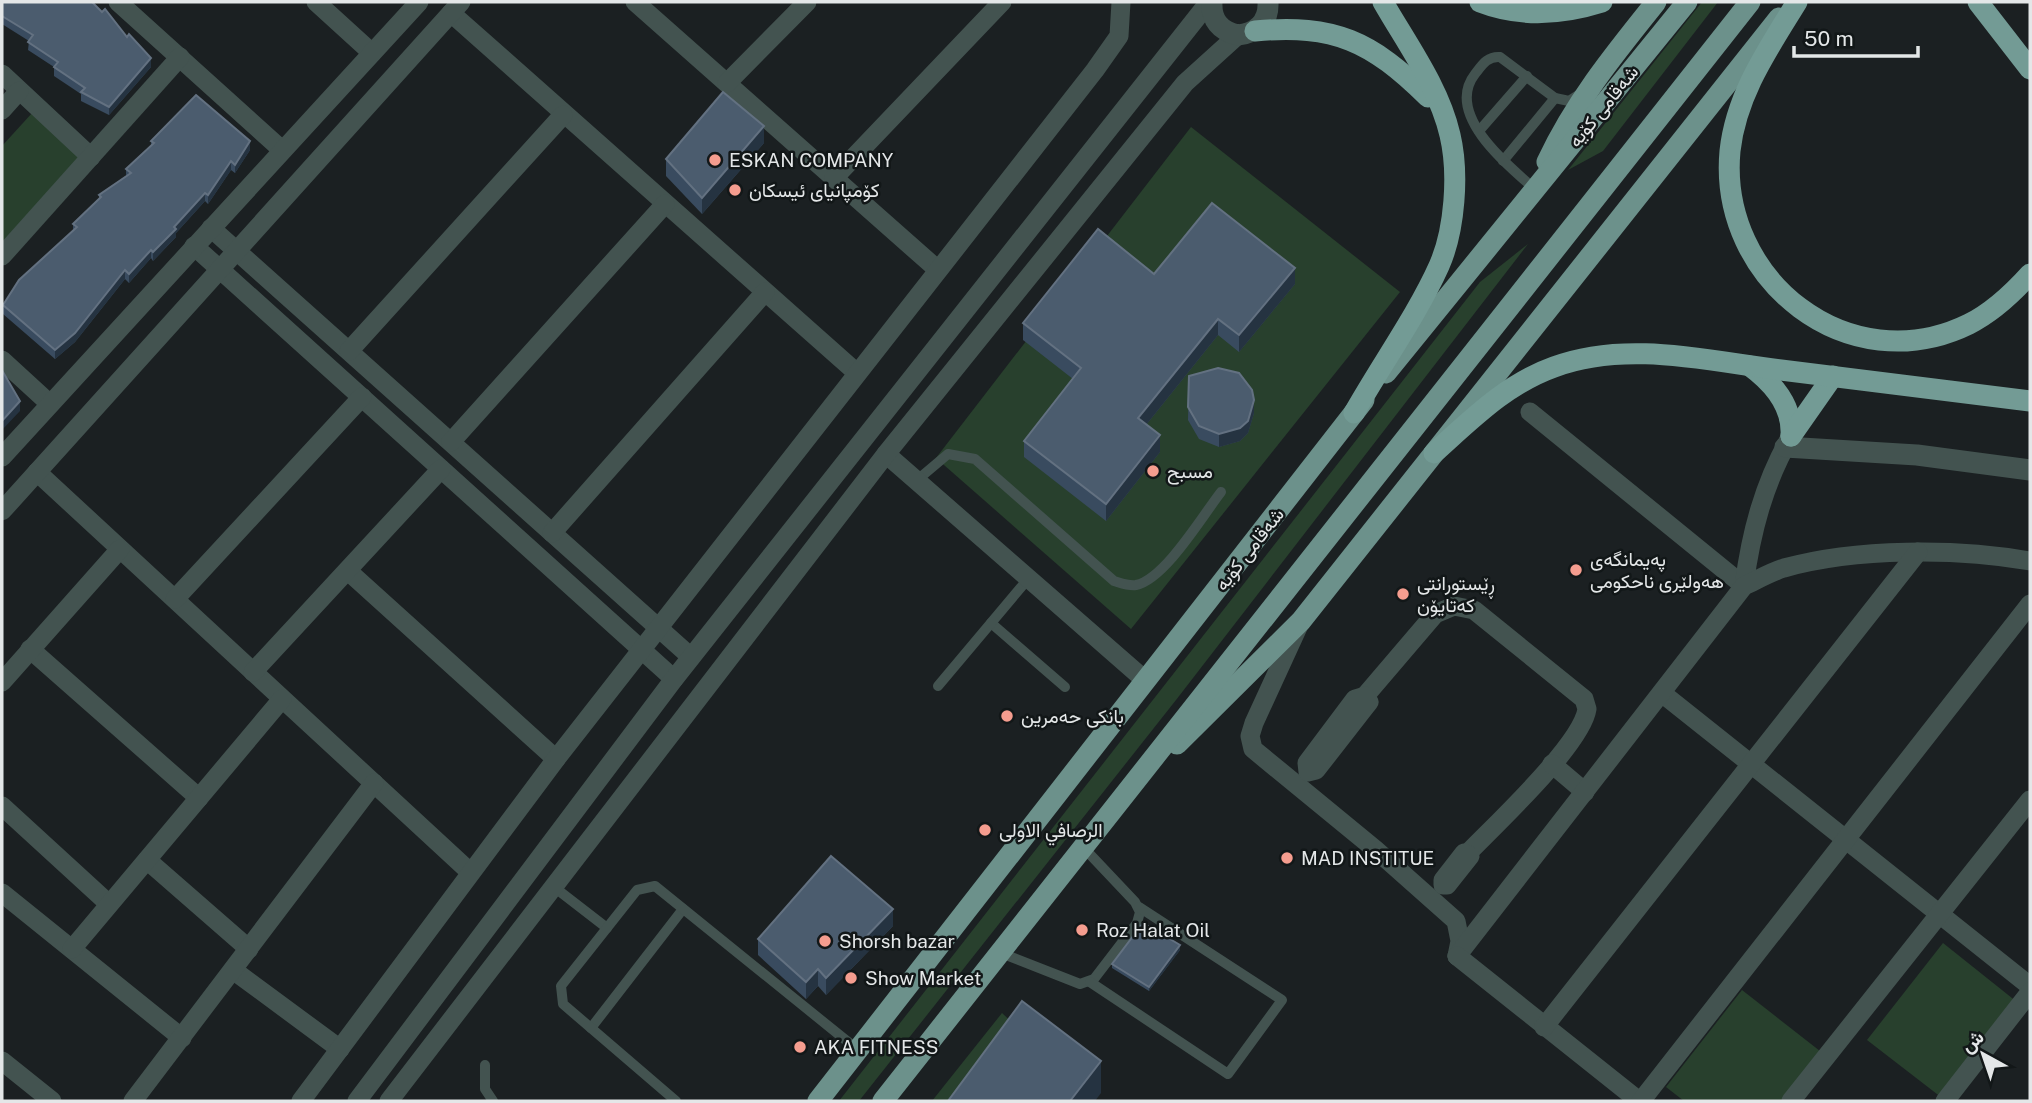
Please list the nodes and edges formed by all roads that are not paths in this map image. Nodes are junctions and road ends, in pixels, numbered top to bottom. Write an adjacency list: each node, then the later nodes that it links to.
1 (118, 2): 23 (street)
2 (316, 2): 22 (street)
3 (419, 2): 22 (street)
4 (635, 2): 27 (street)
5 (807, 2): 27 (street)
6 (1002, 2): 38 (street)
7 (1121, 2): 46 (street)
8 (1211, 2): 20 (street); 84 (street)
9 (1268, 2): 20 (street)
10 (1383, 2): 32 (highway)
11 (1480, 2): 12 (highway)
12 (1602, 2)
13 (1656, 2): 28 (highway)
14 (1687, 2): 39 (highway, شەقامی کۆیە)
15 (1750, 2): 98 (highway)
16 (1795, 2): 47 (highway); 61 (highway)
17 (1978, 2): 24 (highway)
18 (1984, 2): 21 (highway)
19 (456, 7): 33 (street); 43 (street)
20 (1246, 33): 32 (highway); 62 (street)
21 (2030, 42)
22 (372, 53): 35 (street)
23 (180, 57): 35 (street); 36 (street)
24 (2030, 69)
25 (2, 74): 29 (street)
26 (1527, 76): 30 (lane); 34 (lane); 34 (lane)
27 (727, 83): 38 (street)
28 (1586, 90): 30 (lane); 39 (highway)
29 (19, 91): 31 (street); 36 (street)
30 (1555, 98): 37 (lane)
31 (2, 110)
32 (1441, 110): 58 (highway)
33 (563, 115): 40 (street); 49 (street)
34 (1479, 131): 37 (lane)
35 (282, 150): 41 (street)
36 (91, 157): 44 (street)
37 (1503, 161): 39 (lane)
38 (834, 178): 46 (street)
39 (1535, 189): 58 (highway, شەقامی کۆیە)
40 (665, 204): 48 (street); 59 (street)
41 (211, 228): 42 (street); 43 (street)
42 (194, 246): 45 (street); 56 (street)
43 (236, 250): 45 (street); 49 (street)
44 (2, 256)
45 (220, 269): 54 (street); 66 (street)
46 (938, 270): 52 (street)
47 (2030, 274)
48 (765, 292): 52 (street); 70 (street)
49 (349, 351): 59 (street)
50 (2, 360): 56 (street)
51 (1750, 366): 53 (highway); 60 (highway); 61 (highway)
52 (857, 373): 81 (street)
53 (1833, 376): 55 (highway); 60 (highway)
54 (362, 397): 64 (street); 77 (street)
55 (2030, 401)
56 (50, 404): 63 (street)
57 (1530, 412): 76 (street)
58 (1354, 413): 87 (highway, شەقامی کۆیە)
59 (450, 442): 70 (street)
60 (1788, 442): 65 (street); 76 (street)
61 (1434, 453): 79 (highway)
62 (886, 454): 67 (street); 108 (street)
63 (2, 457)
64 (441, 469): 74 (street); 83 (street)
65 (2030, 470)
66 (37, 472): 69 (street); 71 (street)
67 (916, 481): 68 (lane); 75 (street)
68 (1221, 492)
69 (2, 511)
70 (552, 533): 81 (street)
71 (120, 549): 77 (street); 82 (street)
72 (1919, 552): 73 (street); 76 (street); 96 (street)
73 (2030, 561)
74 (348, 571): 85 (street); 94 (street)
75 (1028, 579): 80 (lane); 87 (street)
76 (1744, 586): 91 (street)
77 (175, 599): 85 (street)
78 (2030, 604): 103 (street)
79 (1301, 621): 98 (highway); 118 (street)
80 (991, 623): 89 (lane); 90 (lane)
81 (658, 627): 83 (street); 84 (street)
82 (30, 649): 88 (street); 100 (street)
83 (641, 649): 86 (street); 94 (street)
84 (691, 657): 86 (street)
85 (253, 672): 93 (street)
86 (674, 679): 133 (street)
87 (1146, 681): 127 (highway, شەقامی کۆیە)
88 (2, 682)
89 (938, 686)
90 (1065, 687)
91 (1663, 694): 96 (street); 99 (street)
92 (1364, 695): 95 (street)
93 (282, 699): 97 (street); 100 (street)
94 (556, 759): 107 (street)
95 (1552, 764): 99 (street); 105 (street)
96 (1752, 764): 103 (street); 123 (street)
97 (374, 783): 107 (street); 116 (street)
98 (1129, 788): 104 (highway)
99 (1585, 792): 118 (street)
100 (199, 797): 106 (street)
101 (2030, 800): 113 (street)
102 (2, 806): 110 (street)
103 (1847, 840): 113 (street); 139 (street)
104 (1083, 847): 111 (lane); 117 (highway)
105 (1468, 853)
106 (147, 860): 110 (street); 116 (street)
107 (470, 872): 126 (street)
108 (554, 887): 114 (lane); 134 (street)
109 (2, 893): 115 (street)
110 (109, 904): 115 (street)
111 (1139, 907): 120 (lane); 120 (lane)
112 (683, 909): 114 (lane); 124 (lane); 127 (lane)
113 (1940, 914): 121 (street); 140 (street)
114 (607, 928): 124 (lane)
115 (72, 949): 125 (street)
116 (249, 949): 119 (street)
117 (1001, 953): 120 (lane); 138 (highway)
118 (1457, 956): 123 (street)
119 (233, 970): 125 (street); 126 (street)
120 (1090, 982)
121 (2030, 986)
122 (2030, 992): 141 (street)
123 (1544, 1027): 139 (street)
124 (591, 1028): 136 (lane)
125 (181, 1038): 131 (street)
126 (340, 1049): 132 (street)
127 (858, 1050): 137 (highway, شەقامی کۆیە)
128 (2, 1061): 130 (street)
129 (485, 1065): 135 (lane)
130 (52, 1101)
131 (133, 1101)
132 (301, 1101)
133 (358, 1101)
134 (389, 1101)
135 (493, 1101)
136 (676, 1101)
137 (818, 1101)
138 (883, 1101)
139 (1640, 1101)
140 (1791, 1101)
141 (1945, 1101)

